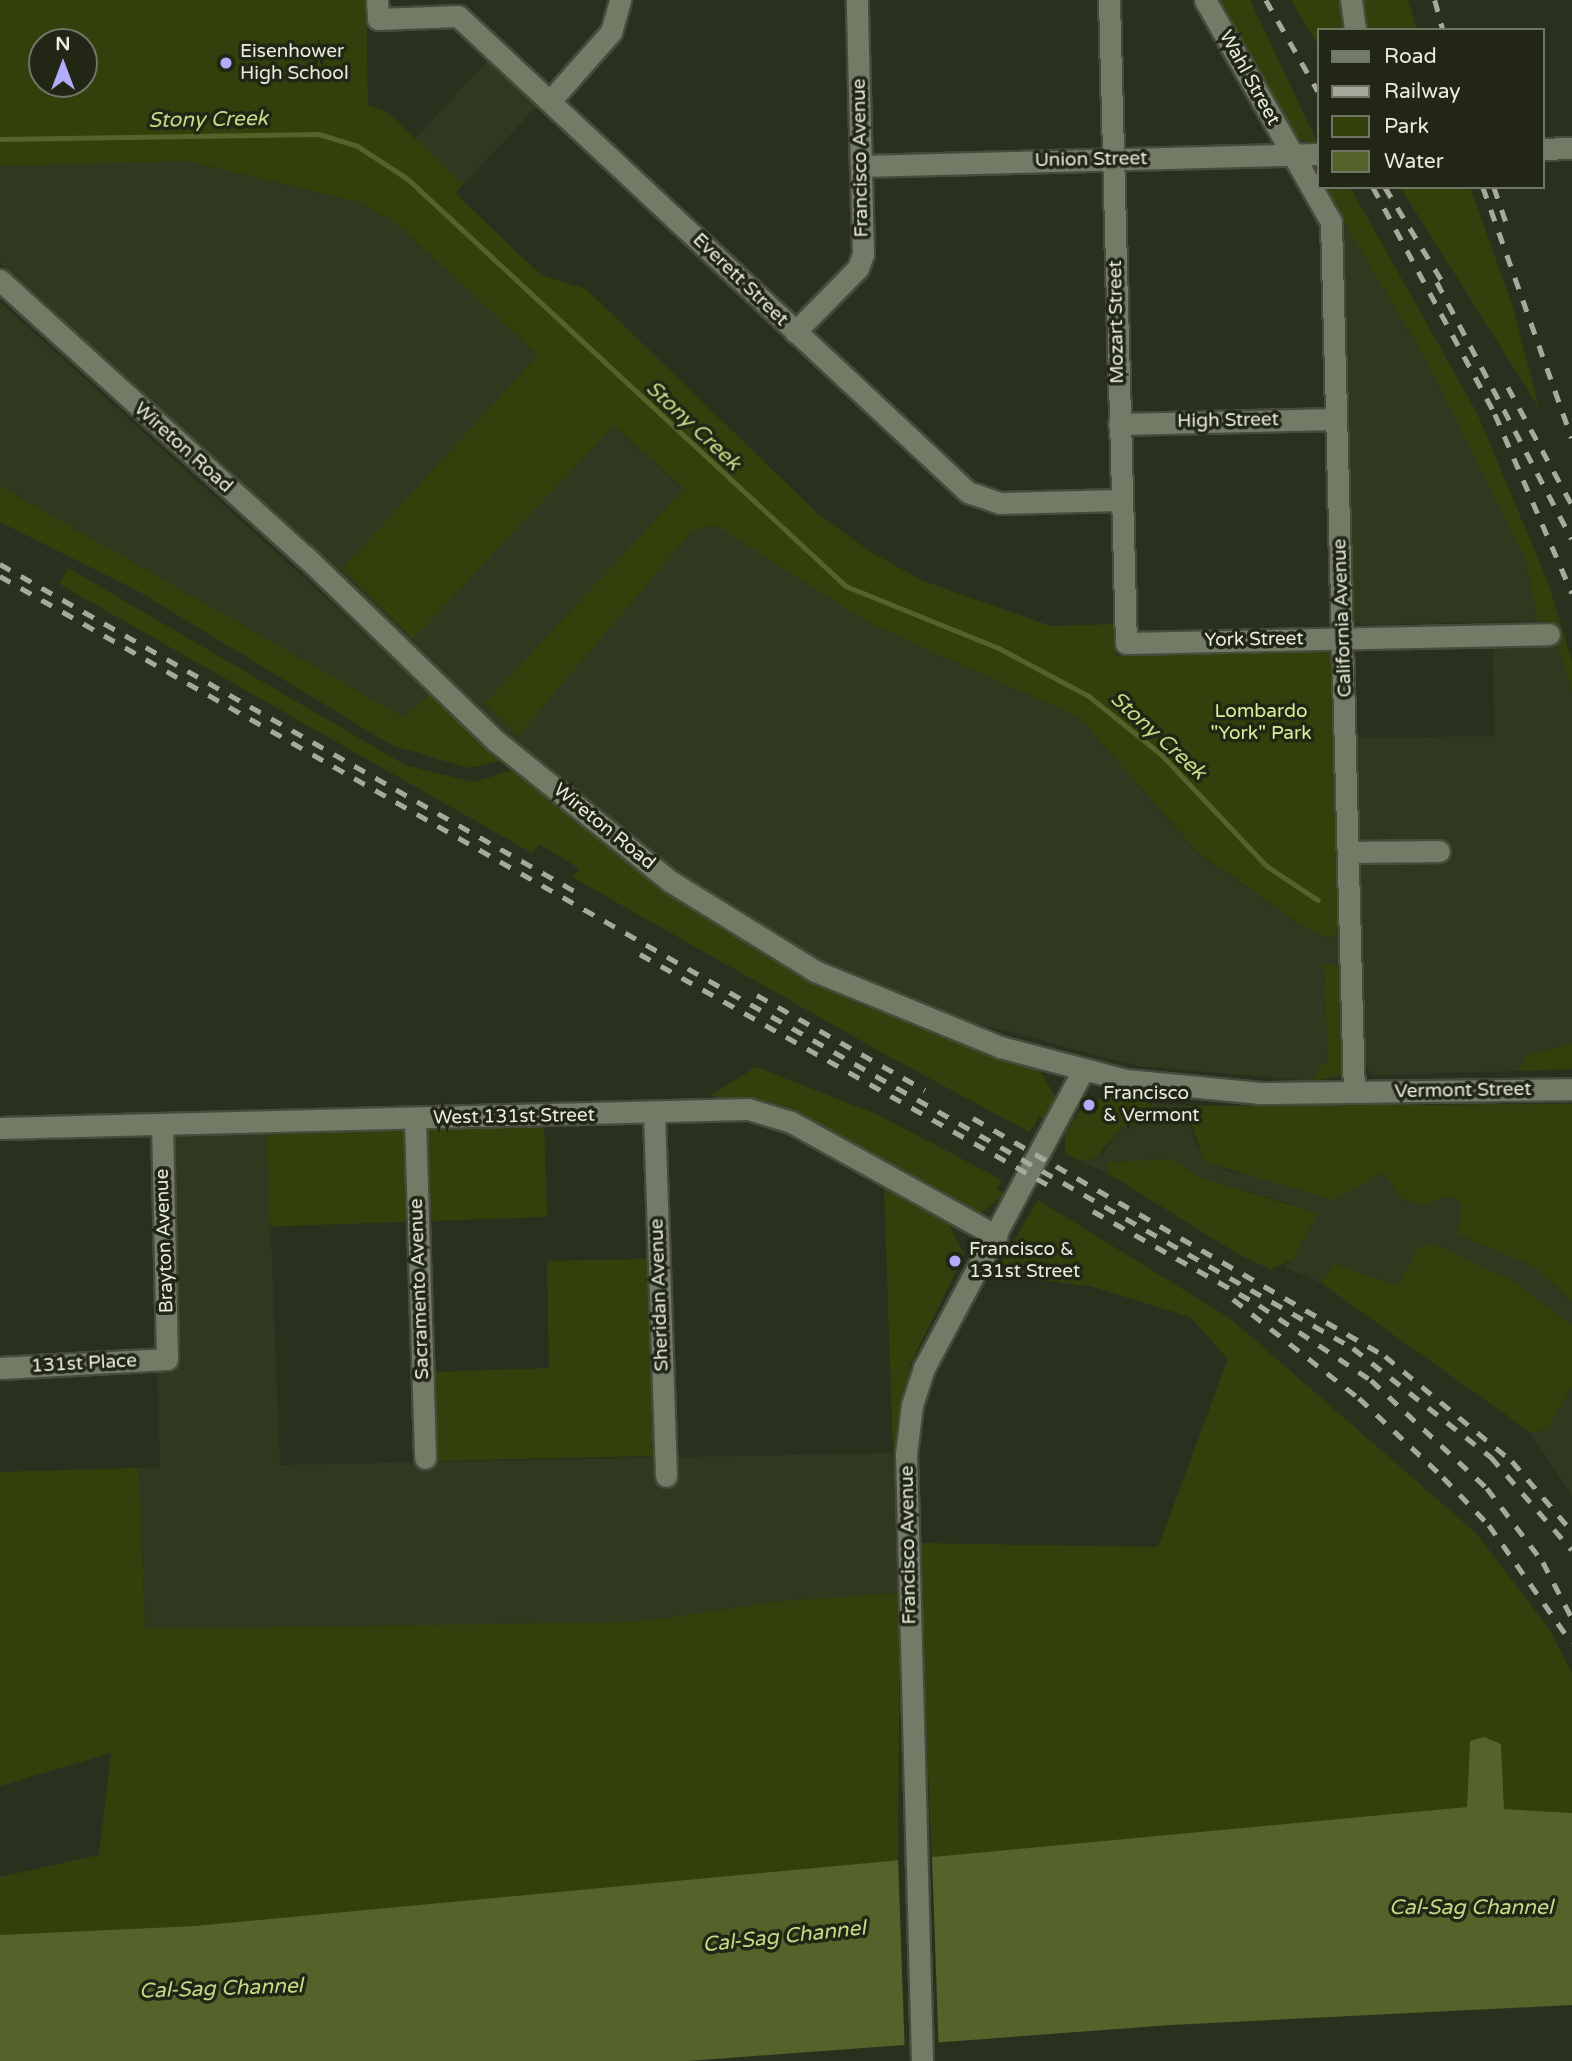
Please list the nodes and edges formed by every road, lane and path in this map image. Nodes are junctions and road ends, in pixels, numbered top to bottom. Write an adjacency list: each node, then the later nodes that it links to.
1 (620, 0): 8 (street)
2 (857, 0): 14 (street, Francisco Avenue)
3 (1109, 0): 13 (street, Mozart Street)
4 (1205, 0): 11 (street, Wahl Street)
5 (1351, 0): 7 (street)
6 (378, 10): 8 (street, Everett Street)
7 (1355, 28)
8 (551, 100): 16 (street, Everett Street)
9 (1572, 148): 10 (street)
10 (1544, 149)
11 (1293, 155): 12 (street, Union Street); 13 (street, Union Street); 17 (street, California Avenue)
12 (1316, 155)
13 (1113, 160): 14 (street, Union Street); 18 (street, Mozart Street)
14 (863, 166): 16 (street, Francisco Avenue)
15 (0, 281): 25 (street, Wireton Road)
16 (795, 332): 19 (street, Everett Street)
17 (1336, 419): 18 (street, High Street); 21 (street, California Avenue)
18 (1119, 424): 19 (street, Mozart Street)
19 (1121, 500): 22 (street, Mozart Street)
20 (1549, 634): 21 (street, York Street)
21 (1344, 638): 22 (street, York Street); 24 (street, California Avenue)
22 (1126, 643)
23 (1439, 851): 24 (street)
24 (1349, 852): 27 (street, California Avenue)
25 (1083, 1070): 27 (street, Wireton Road); 32 (street, Francisco Avenue)
26 (1572, 1089): 27 (street, Vermont Street)
27 (1354, 1092)
28 (654, 1114): 29 (street, West 131st Street); 32 (street, West 131st Street); 36 (street, Sheridan Avenue)
29 (415, 1119): 30 (street, West 131st Street); 35 (street, Sacramento Avenue)
30 (162, 1124): 31 (street, West 131st Street); 33 (street, Brayton Avenue)
31 (0, 1128)
32 (997, 1236): 37 (street, Francisco Avenue)
33 (167, 1359): 34 (street, 131st Place)
34 (0, 1368)
35 (425, 1458)
36 (666, 1476)
37 (921, 2055)

